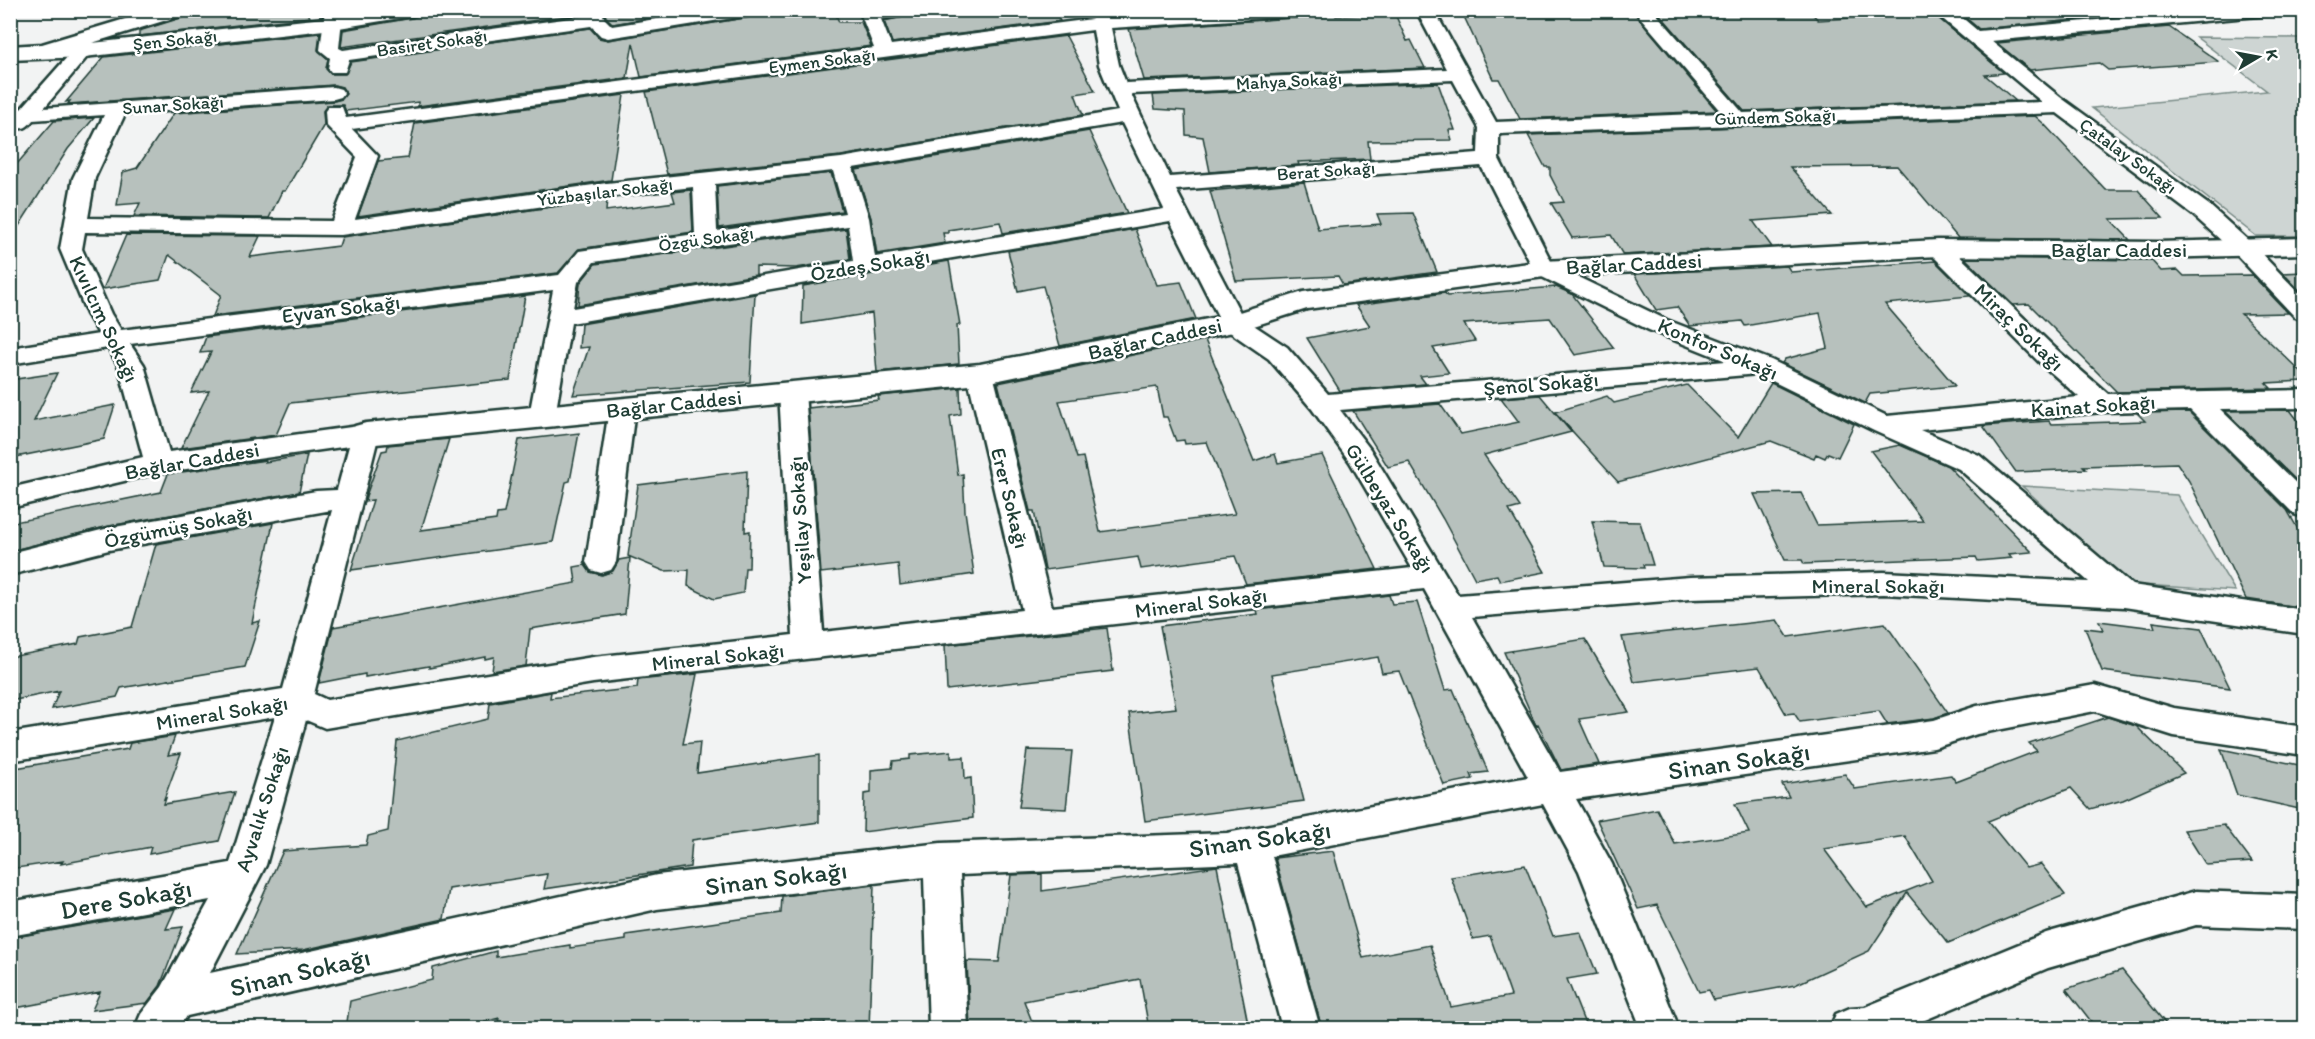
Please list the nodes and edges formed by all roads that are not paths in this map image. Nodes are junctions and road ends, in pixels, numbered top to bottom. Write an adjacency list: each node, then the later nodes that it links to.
1 (179, 10): 16 (street)
2 (412, 10): 13 (street, Şen Sokağı)
3 (751, 10): 11 (street)
4 (905, 10): 10 (street)
5 (1309, 10): 14 (street, Eymen Sokağı)
6 (1425, 10): 21 (street)
7 (1642, 10): 28 (street)
8 (1941, 10): 15 (street, Çatalay Sokağı)
9 (2269, 10): 12 (street)
10 (869, 13): 19 (street)
11 (594, 15): 20 (street, Basiret Sokağı)
12 (2165, 15): 15 (street)
13 (333, 17): 17 (street, Şen Sokağı); 20 (street)
14 (1101, 17): 19 (street, Eymen Sokağı); 22 (street, Gülbeyaz Sokağı)
15 (1973, 36): 24 (street, Çatalay Sokağı)
16 (44, 50): 17 (street, Şen Sokağı); 18 (street)
17 (84, 50): 27 (street)
18 (10, 53)
19 (885, 53): 29 (street, Eymen Sokağı)
20 (340, 56): 23 (street)
21 (1460, 74): 22 (street, Mahya Sokağı); 30 (street)
22 (1119, 89): 26 (street, Gülbeyaz Sokağı)
23 (334, 93): 25 (street, Sunar Sokağı); 29 (street)
24 (2061, 107): 28 (street, Gündem Sokağı); 43 (street, Çatalay Sokağı)
25 (117, 109): 27 (street, Sunar Sokağı); 38 (street, Kıvılcım Sokağı)
26 (1131, 115): 33 (street, Yüzbaşılar Sokağı); 35 (street, Gülbeyaz Sokağı)
27 (19, 116): 31 (street)
28 (1738, 119): 30 (street, Gündem Sokağı)
29 (336, 125): 39 (street)
30 (1489, 128): 32 (street)
31 (10, 134)
32 (1488, 159): 35 (street, Berat Sokağı); 45 (street)
33 (841, 164): 34 (street, Yüzbaşılar Sokağı); 37 (street)
34 (704, 179): 39 (street, Yüzbaşılar Sokağı); 40 (street)
35 (1164, 184): 36 (street, Gülbeyaz Sokağı)
36 (1177, 213): 44 (street, Özdeş Sokağı); 49 (street, Gülbeyaz Sokağı)
37 (858, 218): 40 (street, Özgü Sokağı); 44 (street)
38 (75, 225): 39 (street, Yüzbaşılar Sokağı); 50 (street, Kıvılcım Sokağı)
39 (341, 228)
40 (706, 239): 46 (street, Özgü Sokağı)
41 (2304, 246): 43 (street, Bağlar Caddesi)
42 (1938, 248): 43 (street, Bağlar Caddesi); 45 (street, Bağlar Caddesi); 58 (street, Miraç Sokağı)
43 (2243, 248): 47 (street, Çatalay Sokağı)
44 (865, 266): 48 (street, Özdeş Sokağı)
45 (1544, 269): 49 (street, Bağlar Caddesi); 52 (street, Konfor Sokağı)
46 (566, 281): 48 (street); 50 (street, Eyvan Sokağı)
47 (2304, 312)
48 (562, 317): 60 (street)
49 (1233, 323): 53 (street, Bağlar Caddesi); 57 (street, Gülbeyaz Sokağı)
50 (116, 340): 51 (street, Eyvan Sokağı); 63 (street, Kıvılcım Sokağı)
51 (10, 356)
52 (1762, 366): 57 (street, Şenol Sokağı); 61 (street, Konfor Sokağı)
53 (980, 374): 54 (street, Bağlar Caddesi); 72 (street, Erer Sokağı)
54 (792, 392): 59 (street, Bağlar Caddesi); 74 (street, Yeşilay Sokağı)
55 (2304, 399): 56 (street, Kainat Sokağı)
56 (2195, 400): 58 (street, Kainat Sokağı); 66 (street)
57 (1320, 403): 69 (street, Gülbeyaz Sokağı)
58 (2102, 403): 61 (street, Kainat Sokağı)
59 (622, 409): 60 (street, Bağlar Caddesi); 67 (street)
60 (543, 417): 62 (street, Bağlar Caddesi)
61 (1883, 425): 70 (street, Konfor Sokağı)
62 (366, 434): 63 (street, Bağlar Caddesi); 65 (street, Ayvalık Sokağı)
63 (158, 463): 64 (street, Bağlar Caddesi)
64 (10, 498)
65 (348, 498): 68 (street, Özgümüş Sokağı); 75 (street, Ayvalık Sokağı)
66 (2304, 507)
67 (601, 562)
68 (10, 564)
69 (1432, 577): 71 (street, Gülbeyaz Sokağı); 72 (street, Mineral Sokağı)
70 (2124, 595): 71 (street, Mineral Sokağı); 73 (street, Mineral Sokağı)
71 (1450, 607): 78 (street, Gülbeyaz Sokağı)
72 (1040, 622): 74 (street, Mineral Sokağı)
73 (2304, 622)
74 (809, 647): 75 (street, Mineral Sokağı)
75 (296, 700): 77 (street, Mineral Sokağı); 81 (street, Ayvalık Sokağı)
76 (2304, 741): 78 (street, Sinan Sokağı)
77 (10, 747)
78 (1551, 788): 79 (street, Sinan Sokağı); 88 (street, Gülbeyaz Sokağı)
79 (1251, 846): 80 (street, Sinan Sokağı); 87 (street)
80 (941, 859): 84 (street, Sinan Sokağı); 86 (street)
81 (241, 878): 83 (street, Dere Sokağı); 84 (street, Ayvalık Sokağı)
82 (2304, 912): 89 (street)
83 (10, 919)
84 (176, 1000): 85 (street, Ayvalık Sokağı)
85 (155, 1029)
86 (949, 1029)
87 (1301, 1029)
88 (1660, 1029)
89 (1850, 1029)

